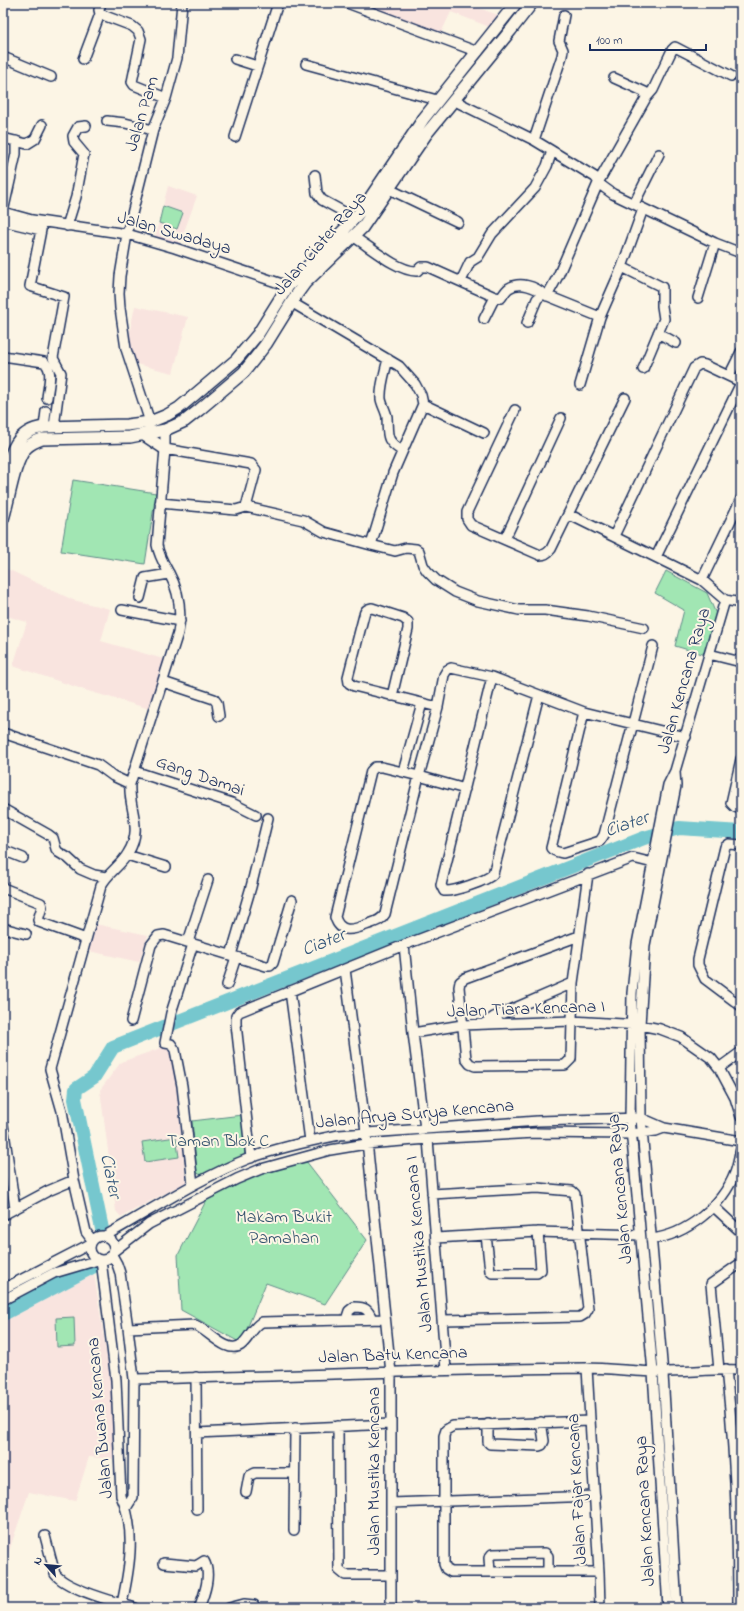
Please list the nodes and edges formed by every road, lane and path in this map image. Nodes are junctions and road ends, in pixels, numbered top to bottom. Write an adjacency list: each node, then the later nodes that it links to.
1 (101, 3): 7 (street)
2 (182, 3): 18 (street, Jalan Pam)
3 (278, 3): 14 (street)
4 (348, 3): 9 (street)
5 (516, 3): 9 (main road, Jalan Ciater Raya)
6 (532, 3): 21 (main road, Jalan Ciater Raya)
7 (100, 14): 11 (street); 18 (street)
8 (564, 15): 28 (street)
9 (478, 52): 20 (main road, Jalan Ciater Raya)
10 (3, 58): 16 (street)
11 (83, 59)
12 (235, 59): 14 (street)
13 (306, 64): 20 (street)
14 (257, 66): 26 (street)
15 (731, 76): 19 (street)
16 (51, 77)
17 (614, 78): 19 (street)
18 (166, 98): 25 (street, Jalan Pam)
19 (646, 98): 33 (street)
20 (437, 100): 38 (main road, Jalan Ciater Raya)
21 (453, 100): 28 (street); 34 (main road, Jalan Ciater Raya)
22 (107, 121): 25 (street)
23 (42, 125): 29 (street)
24 (86, 126): 41 (street)
25 (153, 130): 42 (street, Jalan Pam)
26 (235, 137)
27 (3, 138): 29 (street)
28 (534, 140): 30 (street)
29 (16, 141): 37 (street)
30 (552, 151): 33 (street); 48 (street)
31 (659, 154): 35 (street)
32 (315, 175): 38 (street)
33 (599, 182): 35 (street); 50 (street)
34 (389, 189): 40 (street); 43 (main road, Jalan Ciater Raya)
35 (634, 204): 36 (street)
36 (644, 209): 44 (street); 46 (street)
37 (3, 212): 41 (street, Jalan Swadaya)
38 (355, 218): 47 (main road, Jalan Ciater Raya)
39 (3, 221): 73 (street)
40 (458, 222)
41 (67, 226): 42 (street, Jalan Swadaya)
42 (127, 234): 49 (street, Jalan Swadaya); 72 (street, Jalan Pam)
43 (354, 237): 47 (main road, Jalan Ciater Raya); 48 (street)
44 (715, 243): 45 (street); 52 (street)
45 (741, 253)
46 (622, 267): 54 (street); 57 (street)
47 (301, 279): 49 (main road, Jalan Ciater Raya); 53 (main road, Jalan Ciater Raya)
48 (462, 281): 51 (street)
49 (288, 286): 72 (main road, Jalan Ciater Raya)
50 (545, 295): 51 (street); 54 (street); 56 (street)
51 (495, 297): 55 (street)
52 (698, 298)
53 (291, 302): 61 (street); 74 (main road, Jalan Ciater Raya)
54 (600, 317): 65 (street)
55 (484, 319)
56 (527, 323)
57 (658, 333): 58 (street); 62 (street)
58 (676, 343)
59 (741, 352): 63 (street)
60 (3, 356): 66 (street)
61 (388, 359): 68 (street); 78 (street)
62 (643, 369)
63 (729, 376): 64 (street); 85 (street)
64 (741, 383): 88 (street)
65 (580, 385)
66 (47, 398)
67 (624, 398): 83 (street)
68 (423, 404): 75 (street); 78 (street)
69 (515, 410): 86 (street)
70 (46, 411): 73 (street)
71 (561, 418): 86 (street)
72 (150, 422): 73 (main road, Jalan Ciater Raya)
73 (49, 427): 79 (main road, Jalan Ciater Raya)
74 (165, 430): 76 (main road, Jalan Ciater Raya); 77 (street)
75 (484, 433)
76 (144, 435): 77 (main road); 84 (main road, Jalan Ciater Raya)
77 (166, 449): 81 (street); 82 (street)
78 (402, 451): 87 (street)
79 (3, 480)
80 (741, 499): 90 (street)
81 (160, 503): 82 (street); 89 (street)
82 (246, 507): 87 (street)
83 (568, 514): 85 (street); 86 (street)
84 (3, 519)
85 (614, 536): 88 (street)
86 (505, 538)
87 (371, 545): 96 (street)
88 (656, 557): 90 (street)
89 (169, 574): 91 (street); 95 (street)
90 (702, 580): 92 (street)
91 (140, 598)
92 (725, 600): 93 (street); 98 (street, Jalan Kencana Raya)
93 (741, 604)
94 (122, 610): 95 (street)
95 (180, 621): 101 (street)
96 (644, 628)
97 (653, 646): 108 (street)
98 (709, 654): 99 (street); 110 (street, Jalan Kencana Raya)
99 (741, 662)
100 (492, 677): 102 (street); 105 (street); 116 (street)
101 (163, 682): 107 (street); 112 (street)
102 (539, 695): 106 (street); 116 (street)
103 (392, 696): 103 (street); 104 (street)
104 (422, 703): 105 (street); 113 (street)
105 (438, 707): 114 (street)
106 (584, 712): 108 (street); 108 (street)
107 (220, 716)
108 (633, 725): 110 (street)
109 (3, 733): 115 (street)
110 (686, 737): 125 (street, Jalan Kencana Raya)
111 (741, 759): 118 (street)
112 (134, 771): 115 (street); 119 (street, Gang Damai)
113 (403, 772): 114 (street); 114 (street)
114 (419, 776): 116 (street)
115 (130, 784): 123 (street)
116 (465, 789)
117 (3, 809): 128 (street)
118 (741, 809)
119 (256, 814)
120 (268, 818): 138 (street)
121 (741, 846): 143 (street)
122 (3, 850): 124 (street)
123 (127, 855): 126 (street); 128 (street)
124 (23, 858)
125 (657, 864): 127 (street); 148 (street, Jalan Kencana Raya)
126 (166, 867)
127 (588, 874): 134 (street); 137 (street)
128 (106, 877): 135 (street)
129 (208, 880): 136 (street)
130 (3, 888): 135 (street)
131 (292, 900): 138 (street)
132 (3, 928): 133 (street)
133 (26, 934)
134 (578, 936): 140 (street); 146 (street)
135 (86, 939): 167 (street)
136 (190, 943): 138 (street); 144 (street); 168 (street)
137 (404, 945): 139 (street); 149 (street)
138 (233, 956): 141 (street)
139 (345, 969): 142 (street); 158 (street, Jalan Mustika Kencana)
140 (573, 983): 145 (street); 147 (street)
141 (227, 985)
142 (290, 991): 162 (street); 166 (street)
143 (741, 1006)
144 (131, 1021)
145 (572, 1021): 146 (street); 147 (street, Jalan Tiara Kencana I); 148 (street, Jalan Tiara Kencana I)
146 (462, 1024): 147 (street, Jalan Tiara Kencana I); 149 (street, Jalan Tiara Kencana I)
147 (484, 1024)
148 (636, 1025): 151 (street, Jalan Tiara Kencana I); 153 (street, Jalan Kencana Raya); 154 (street, Jalan Kencana Raya)
149 (413, 1033): 157 (street)
150 (741, 1052): 151 (street)
151 (719, 1068): 152 (street, Jalan Tiara Kencana I)
152 (741, 1117)
153 (630, 1118): 154 (street, Jalan Arya Surya Kencana); 157 (street, Jalan Arya Surya Kencana); 160 (street, Jalan Kencana Raya)
154 (641, 1118): 156 (street); 159 (street, Jalan Kencana Raya)
155 (3, 1125): 171 (street)
156 (664, 1128): 159 (street, Jalan Arya Surya Kencana); 163 (street)
157 (425, 1129): 158 (street, Jalan Arya Surya Kencana)
158 (366, 1132): 162 (street, Jalan Arya Surya Kencana); 164 (street, Jalan Mustika Kencana)
159 (642, 1133): 160 (street, Jalan Arya Surya Kencana); 180 (street, Jalan Kencana Raya)
160 (631, 1134): 161 (street, Jalan Arya Surya Kencana); 177 (street, Jalan Kencana Raya)
161 (428, 1139): 164 (street, Jalan Arya Surya Kencana); 169 (street, Jalan Mustika Kencana I)
162 (310, 1140): 166 (street, Jalan Arya Surya Kencana)
163 (741, 1141)
164 (366, 1144): 182 (street, Jalan Arya Surya Kencana); 188 (street, Jalan Mustika Kencana)
165 (741, 1149): 170 (street)
166 (251, 1158): 168 (street, Jalan Arya Surya Kencana)
167 (74, 1180): 171 (street); 181 (street)
168 (193, 1185): 178 (street, Jalan Arya Surya Kencana)
169 (432, 1194): 175 (street); 179 (street, Jalan Mustika Kencana I)
170 (713, 1206): 174 (street); 180 (street)
171 (15, 1208): 172 (street)
172 (3, 1215)
173 (538, 1232): 175 (street); 176 (street); 176 (street)
174 (741, 1232)
175 (580, 1234): 177 (street); 190 (street)
176 (486, 1235): 179 (street)
177 (640, 1235): 196 (street, Jalan Kencana Raya)
178 (105, 1236): 181 (street); 182 (street)
179 (436, 1238): 190 (street, Jalan Mustika Kencana I)
180 (651, 1239): 196 (street, Jalan Kencana Raya)
181 (91, 1242): 183 (street); 185 (street)
182 (113, 1253): 183 (street); 191 (street, Jalan Buana Kencana)
183 (99, 1260): 186 (street); 214 (street, Jalan Buana Kencana)
184 (741, 1263): 194 (street)
185 (3, 1289)
186 (3, 1300)
187 (372, 1319): 188 (street); 189 (street); 189 (street)
188 (385, 1319): 197 (street, Jalan Mustika Kencana)
189 (346, 1320): 191 (street)
190 (443, 1320): 193 (street, Jalan Mustika Kencana I)
191 (128, 1328): 199 (street, Jalan Buana Kencana)
192 (587, 1368): 193 (street, Jalan Batu Kencana); 196 (street, Jalan Batu Kencana); 200 (street, Jalan Fajar Kencana)
193 (446, 1370): 197 (street, Jalan Batu Kencana)
194 (723, 1370): 195 (street, Jalan Batu Kencana); 196 (street, Jalan Batu Kencana); 204 (street)
195 (741, 1370)
196 (658, 1372): 231 (street, Jalan Kencana Raya); 232 (street, Jalan Kencana Raya)
197 (391, 1373): 198 (street, Jalan Batu Kencana); 202 (street, Jalan Mustika Kencana)
198 (196, 1377): 199 (street, Jalan Batu Kencana); 207 (street)
199 (134, 1379): 214 (street, Jalan Buana Kencana)
200 (590, 1421): 201 (street); 210 (street, Jalan Fajar Kencana)
201 (541, 1422): 203 (street); 203 (street)
202 (390, 1424): 205 (street); 213 (street, Jalan Mustika Kencana)
203 (488, 1424): 212 (street)
204 (737, 1424): 211 (street)
205 (338, 1426): 206 (street); 223 (street)
206 (295, 1428): 207 (street); 208 (street)
207 (197, 1433): 215 (street)
208 (294, 1473): 209 (street); 216 (street)
209 (246, 1492)
210 (595, 1498): 212 (street); 222 (street, Jalan Fajar Kencana)
211 (738, 1499): 219 (street)
212 (441, 1502): 213 (street); 220 (street)
213 (391, 1503): 223 (street, Jalan Mustika Kencana)
214 (126, 1508): 224 (street)
215 (197, 1509)
216 (294, 1530)
217 (45, 1536): 224 (street)
218 (164, 1563): 226 (street)
219 (740, 1569): 233 (street)
220 (490, 1572): 221 (street); 221 (street)
221 (548, 1572): 222 (street)
222 (599, 1572): 230 (street, Jalan Fajar Kencana)
223 (391, 1575): 229 (street, Jalan Mustika Kencana)
224 (122, 1606): 225 (street)
225 (135, 1608)
226 (199, 1608)
227 (229, 1608): 228 (street)
228 (254, 1608)
229 (391, 1608)
230 (600, 1608)
231 (668, 1608)
232 (677, 1608)
233 (738, 1608)

